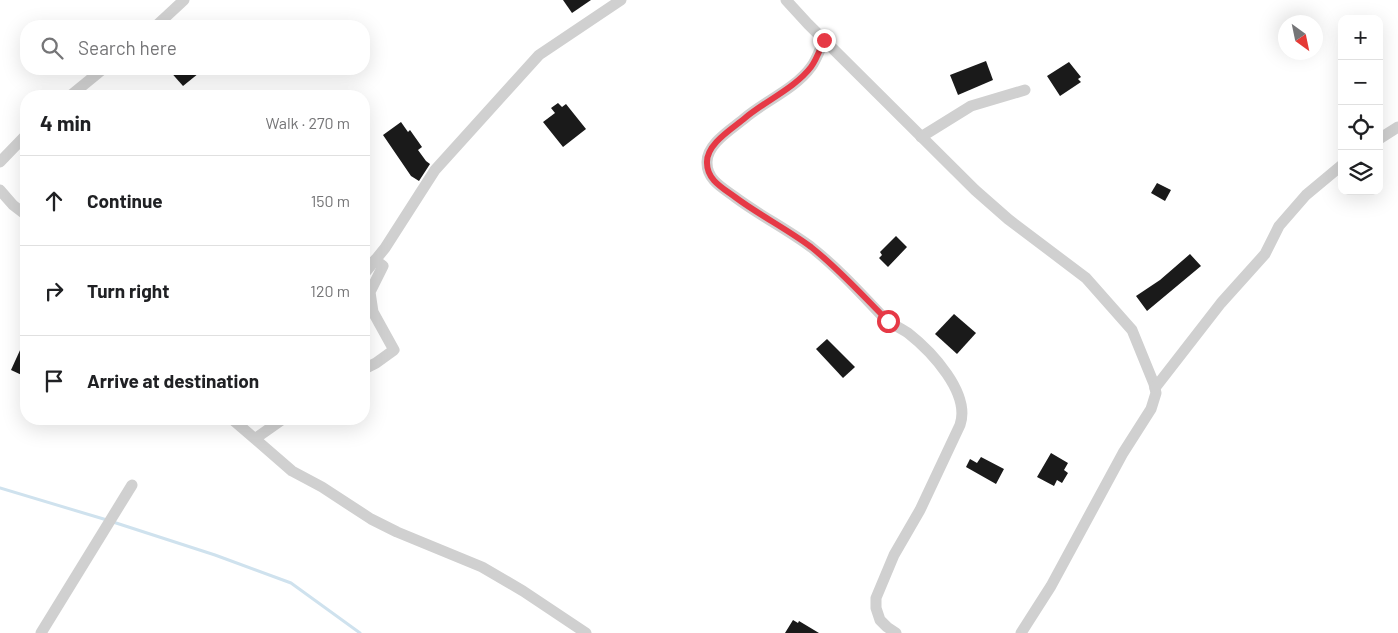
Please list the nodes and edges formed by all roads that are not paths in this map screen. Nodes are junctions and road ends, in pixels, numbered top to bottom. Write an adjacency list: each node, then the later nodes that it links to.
1 (184, 0): 4 (street)
2 (621, 0): 17 (street)
3 (786, 0): 5 (street)
4 (162, 20)
5 (824, 40): 11 (street); 29 (street)
6 (96, 75): 7 (street)
7 (77, 90)
8 (1025, 90): 11 (street)
9 (1398, 127): 10 (street)
10 (1383, 136)
11 (921, 137): 22 (street)
12 (20, 141): 13 (street)
13 (0, 162)
14 (1338, 168): 22 (street)
15 (0, 190): 16 (street)
16 (20, 210)
17 (375, 260): 18 (street); 20 (street)
18 (370, 266)
19 (370, 292): 21 (street)
20 (370, 292)
21 (370, 365)
22 (1155, 388): 30 (street)
23 (242, 425): 25 (street)
24 (274, 425): 25 (street)
25 (256, 438): 28 (street)
26 (132, 485): 27 (street)
27 (41, 633)
28 (586, 633)
29 (896, 633)
30 (1021, 633)

